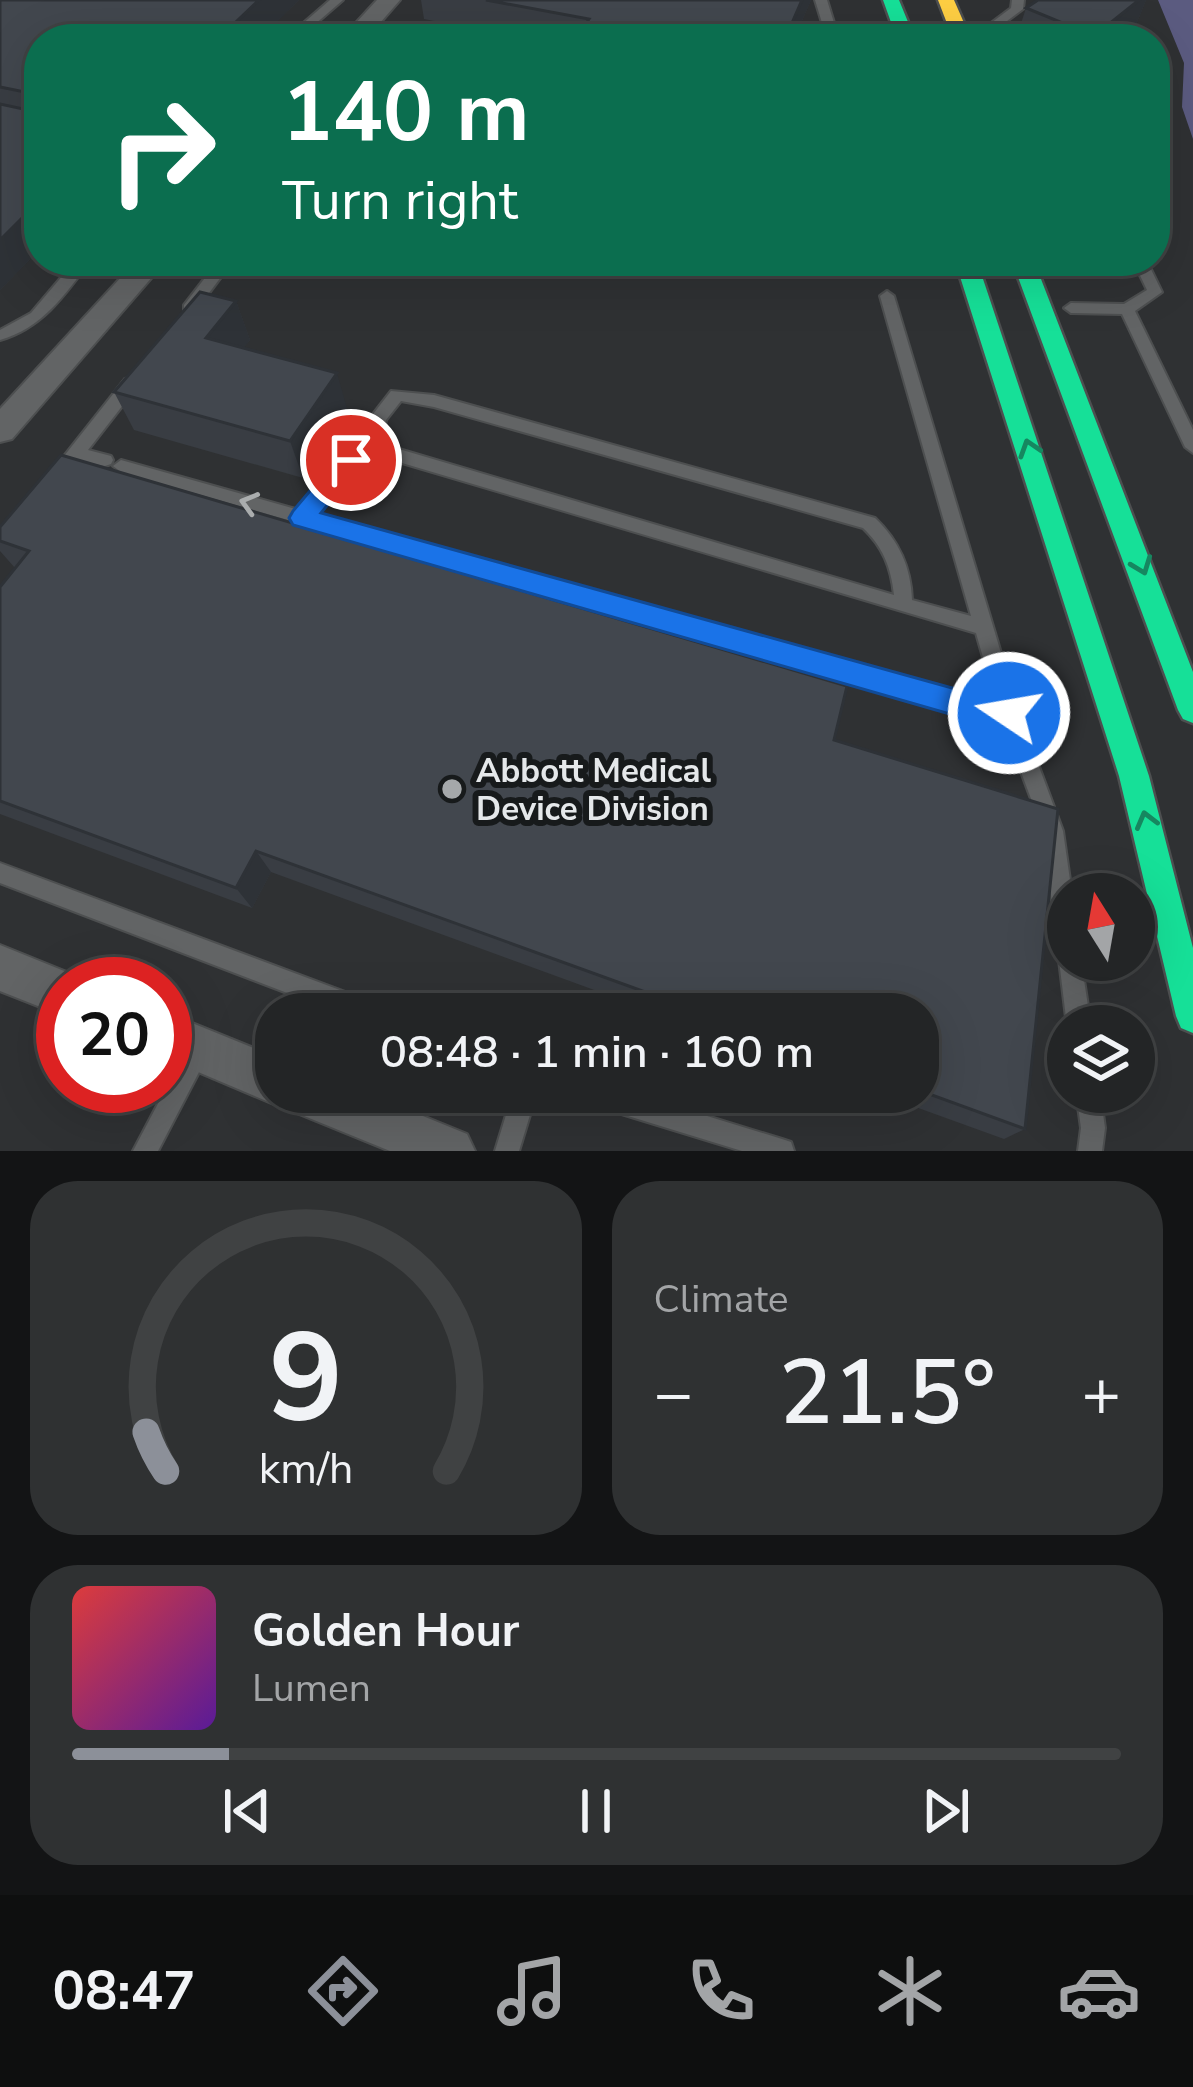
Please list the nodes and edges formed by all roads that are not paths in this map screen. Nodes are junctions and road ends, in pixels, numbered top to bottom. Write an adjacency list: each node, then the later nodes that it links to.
1 (337, 0): 4 (lane)
2 (389, 0): 5 (street)
3 (1018, 0): 6 (lane)
4 (308, 24)
5 (367, 24)
6 (995, 24)
7 (70, 276): 19 (lane)
8 (139, 276): 21 (street)
9 (214, 276): 18 (lane)
10 (971, 276): 35 (highway, one-way to 10)
11 (994, 276): 25 (highway)
12 (1028, 276): 30 (highway, one-way to 30)
13 (1058, 276): 17 (highway)
14 (1147, 276): 16 (lane)
15 (887, 296): 29 (lane)
16 (1127, 309): 17 (lane); 22 (lane)
17 (1075, 318)
18 (172, 331)
19 (0, 335)
20 (144, 366): 24 (lane)
21 (0, 430)
22 (1193, 447)
23 (373, 448): 27 (lane); 28 (lane); 28 (lane)
24 (76, 454): 26 (lane); 27 (lane, one-way to 24)
25 (1059, 454)
26 (51, 485)
27 (302, 518): 31 (lane)
28 (904, 604): 29 (lane)
29 (982, 627): 31 (lane)
30 (1193, 710)
31 (1009, 713): 33 (lane)
32 (0, 873): 38 (lane)
33 (1059, 873)
34 (1193, 918): 35 (highway)
35 (1179, 950): 39 (highway)
36 (0, 968): 37 (street)
37 (36, 982)
38 (317, 993)
39 (1193, 1016)
40 (192, 1046): 41 (street)
41 (255, 1072)
42 (158, 1113): 47 (lane)
43 (356, 1113): 48 (street)
44 (519, 1113): 49 (lane)
45 (658, 1113): 50 (lane)
46 (1091, 1113): 51 (lane)
47 (145, 1151)
48 (450, 1151)
49 (507, 1151)
50 (782, 1151)
51 (1090, 1151)

